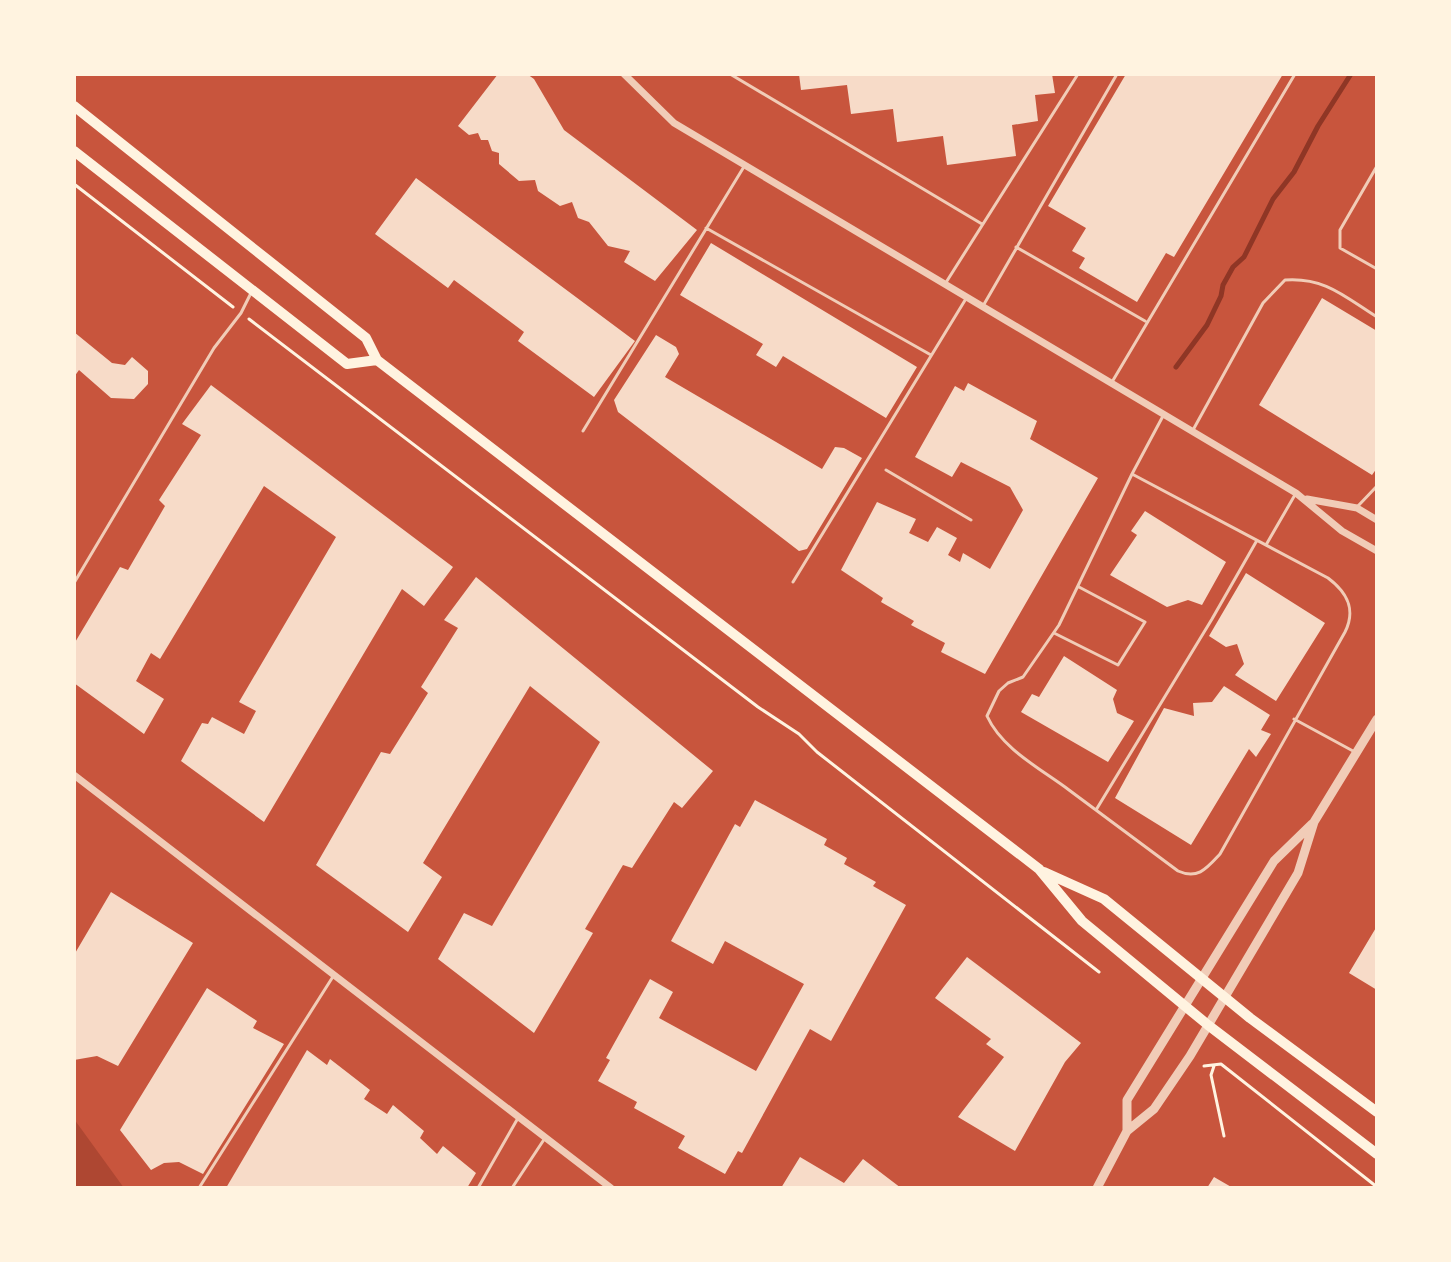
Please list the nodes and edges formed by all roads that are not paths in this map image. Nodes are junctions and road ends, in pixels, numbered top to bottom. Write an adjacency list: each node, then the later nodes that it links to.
1 (624, 74): 8 (street)
2 (730, 74): 10 (lane)
3 (1078, 74): 10 (lane)
4 (1117, 74): 12 (lane)
5 (1295, 74): 19 (lane)
6 (74, 106): 21 (main road)
7 (74, 151): 15 (main road)
8 (745, 165): 11 (lane); 14 (street)
9 (1377, 166): 13 (lane)
10 (982, 224): 14 (lane)
11 (706, 228): 20 (lane); 25 (lane)
12 (1016, 247): 17 (lane); 19 (lane)
13 (1377, 269)
14 (945, 284): 16 (street)
15 (252, 291): 21 (main road); 38 (lane)
16 (967, 297): 17 (street); 20 (lane)
17 (983, 306): 22 (street)
18 (1377, 317): 24 (lane)
19 (1146, 321): 22 (lane)
20 (931, 355): 37 (lane)
21 (377, 360): 47 (main road)
22 (1112, 382): 23 (street)
23 (1165, 413): 24 (street); 27 (lane)
24 (1193, 430): 29 (street)
25 (583, 431)
26 (886, 470): 32 (lane)
27 (1132, 474): 34 (lane); 39 (lane)
28 (1377, 486): 31 (lane)
29 (1296, 493): 30 (street); 35 (lane)
30 (1305, 499): 31 (street); 36 (street)
31 (1357, 508): 33 (street)
32 (971, 520)
33 (1377, 520)
34 (1257, 540): 35 (lane); 45 (lane)
35 (1266, 545): 41 (lane)
36 (1377, 551)
37 (793, 582)
38 (74, 583)
39 (1078, 586): 40 (lane); 40 (lane)
40 (1054, 633): 45 (lane)
41 (1294, 719): 43 (lane); 45 (lane)
42 (1377, 719): 43 (street)
43 (1356, 753): 46 (street)
44 (74, 775): 48 (street)
45 (1096, 810)
46 (1314, 822): 49 (street); 50 (street)
47 (1039, 869): 49 (main road); 51 (main road)
48 (334, 975): 54 (street); 58 (lane)
49 (1202, 978): 50 (main road); 51 (street)
50 (1225, 997): 52 (street); 53 (main road)
51 (1185, 1005): 52 (main road); 55 (street)
52 (1208, 1025): 55 (street); 57 (main road)
53 (1377, 1112)
54 (519, 1117): 56 (street); 59 (lane)
55 (1127, 1131): 62 (street)
56 (545, 1137): 60 (lane); 61 (street)
57 (1377, 1154)
58 (199, 1188)
59 (478, 1188)
60 (512, 1188)
61 (611, 1188)
62 (1097, 1188)

